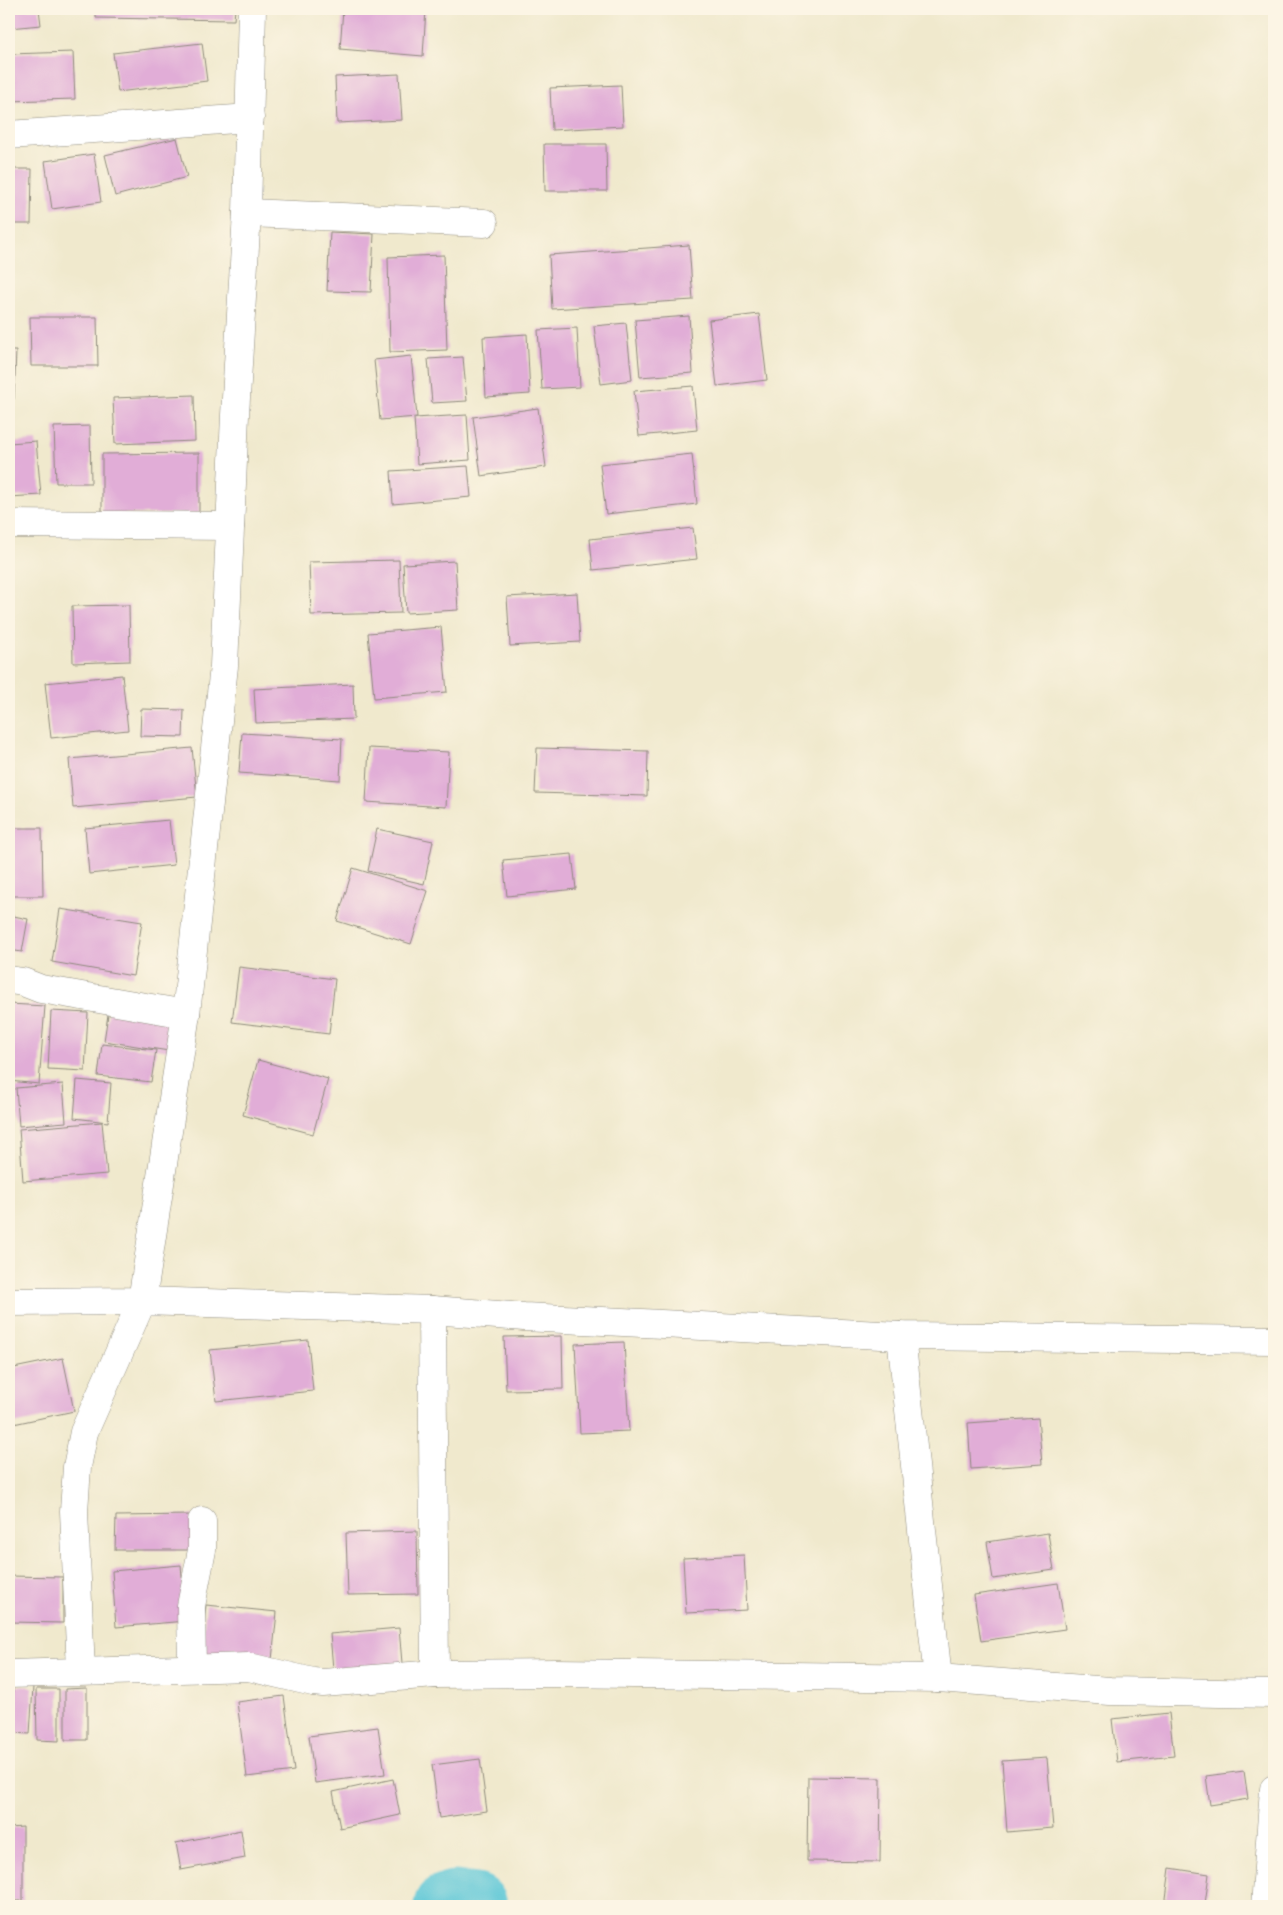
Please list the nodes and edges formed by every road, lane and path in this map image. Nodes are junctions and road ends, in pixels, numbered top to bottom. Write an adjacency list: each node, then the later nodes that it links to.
1 (252, 9): 2 (street)
2 (250, 118): 3 (street); 4 (street)
3 (9, 135)
4 (248, 213): 5 (street); 7 (street)
5 (484, 223)
6 (9, 524): 7 (street)
7 (230, 526): 9 (street)
8 (9, 980): 9 (street)
9 (186, 1014): 10 (street)
10 (142, 1301): 11 (street); 12 (street); 17 (street)
11 (9, 1302)
12 (432, 1310): 13 (street); 19 (street)
13 (900, 1336): 14 (street); 20 (street)
14 (1274, 1340)
15 (202, 1521): 16 (street)
16 (192, 1668): 17 (street); 19 (street)
17 (81, 1671): 18 (street)
18 (9, 1674)
19 (435, 1674): 20 (street)
20 (938, 1678): 21 (street)
21 (1274, 1694)
22 (1274, 1789): 23 (street)
23 (1265, 1906)

